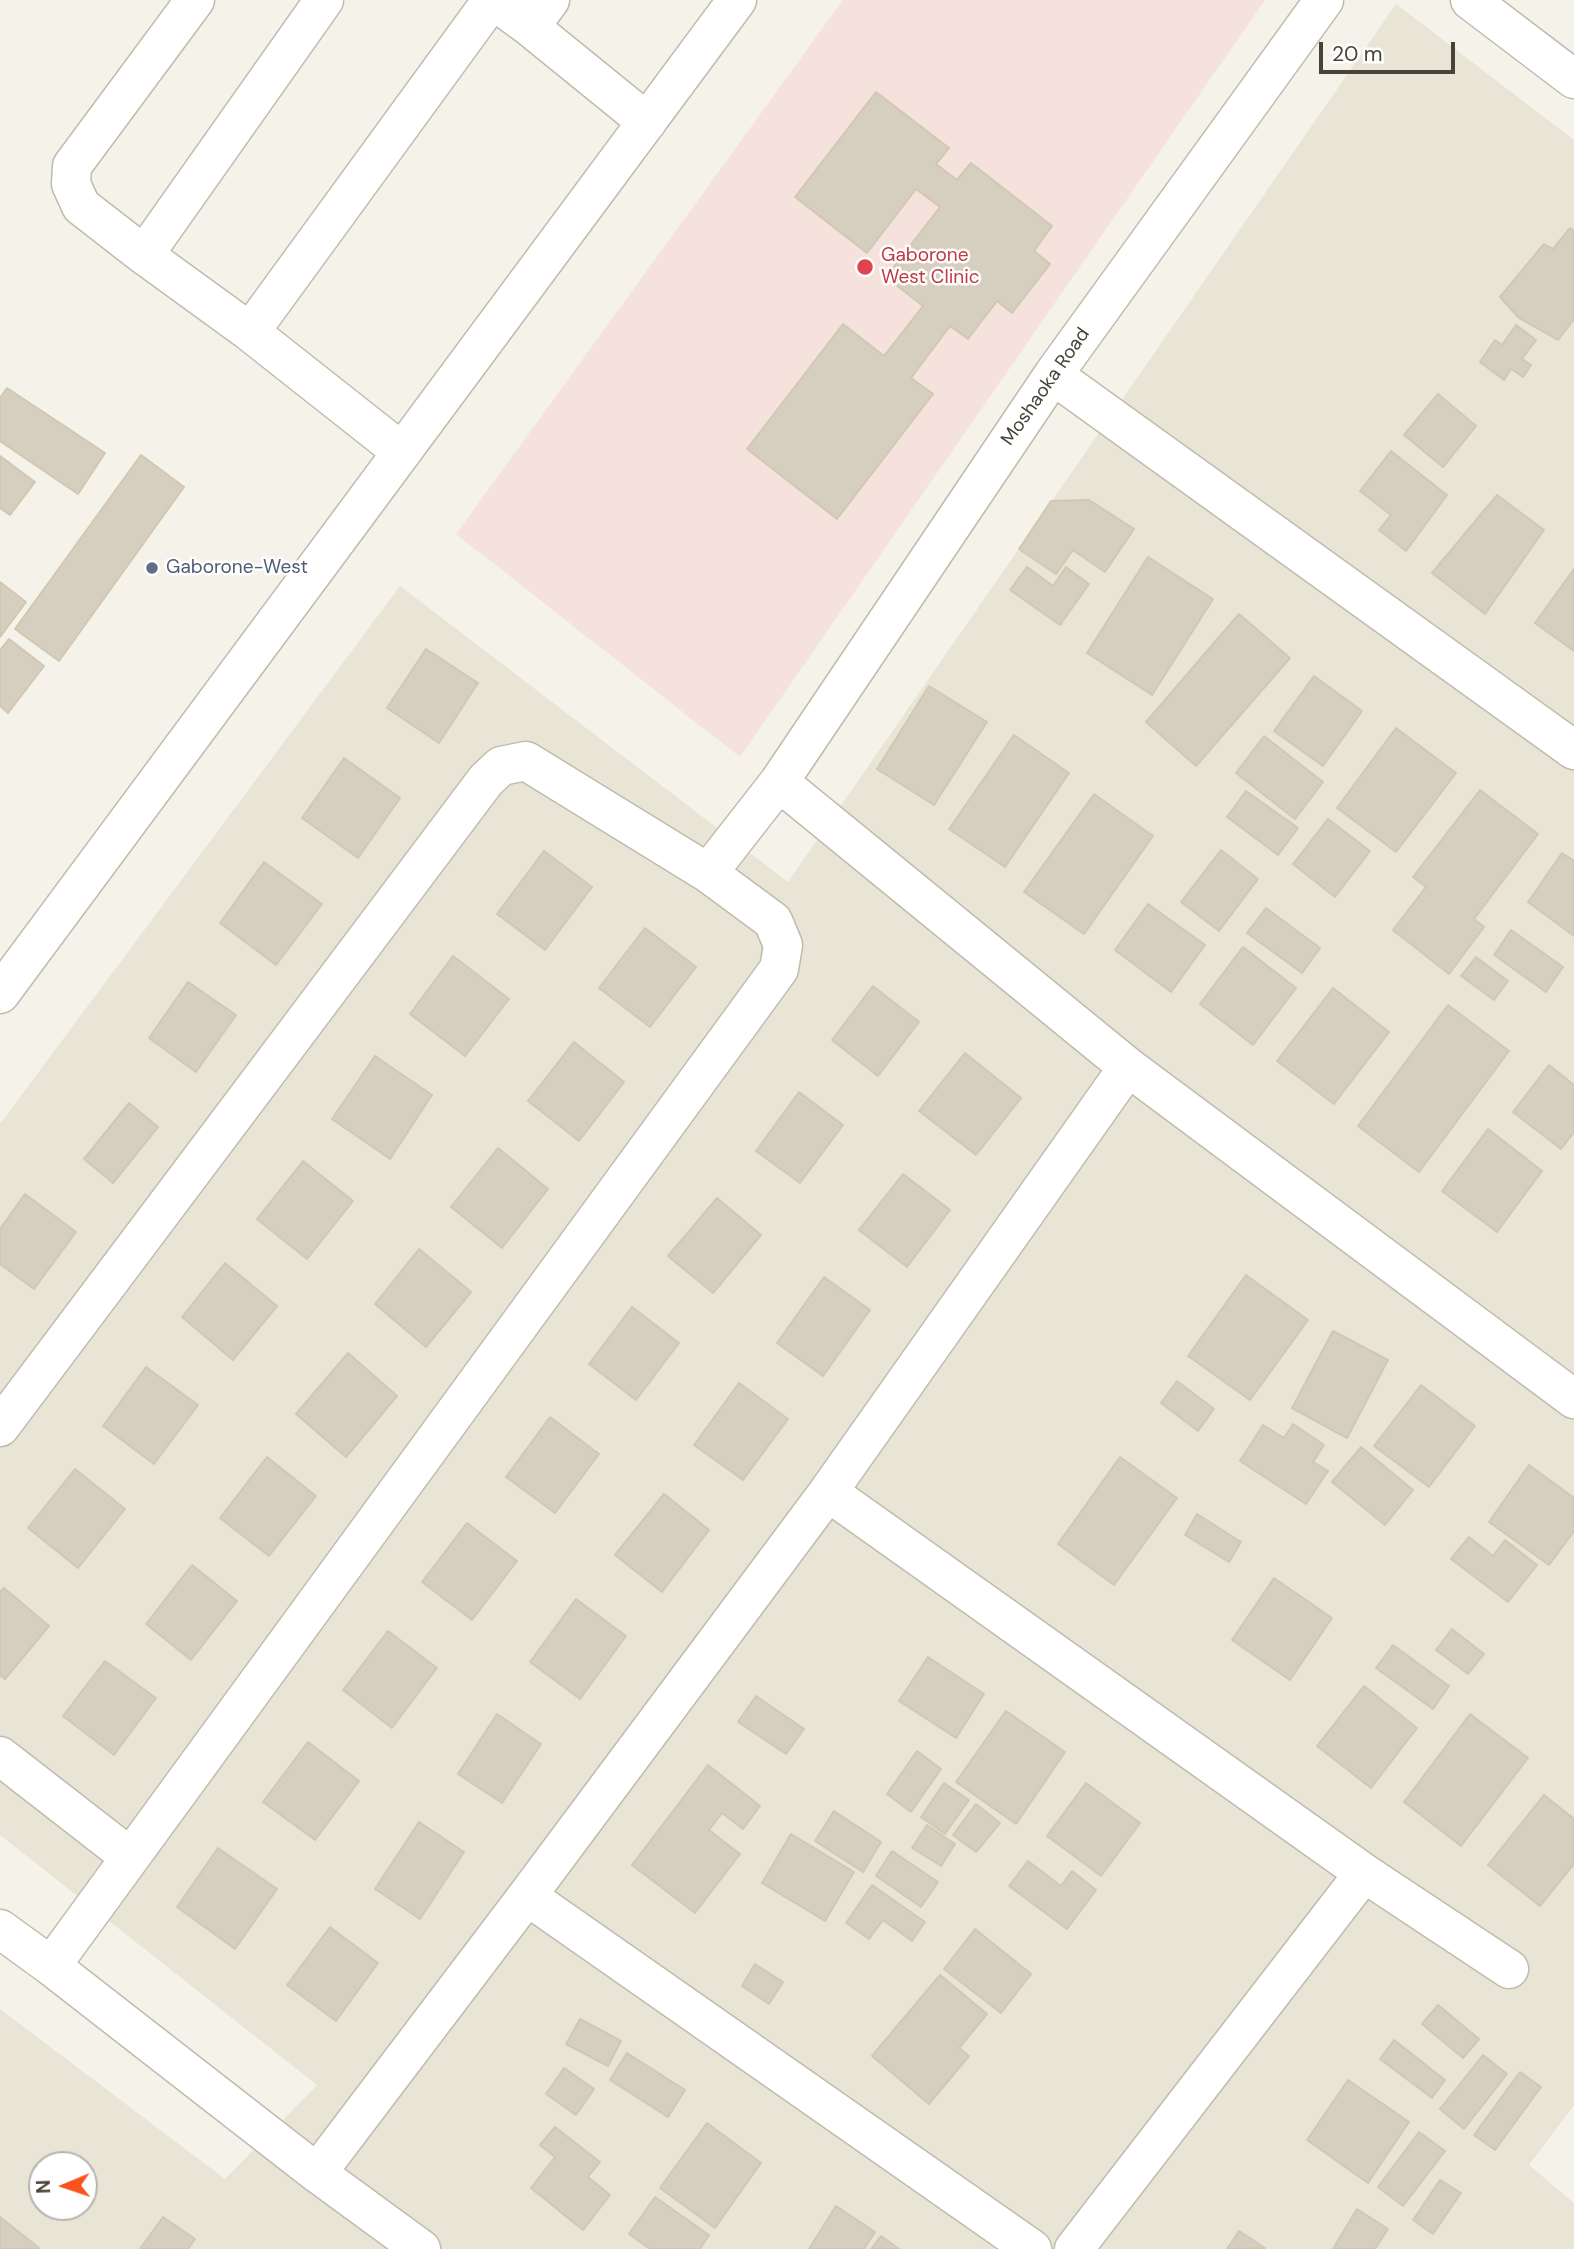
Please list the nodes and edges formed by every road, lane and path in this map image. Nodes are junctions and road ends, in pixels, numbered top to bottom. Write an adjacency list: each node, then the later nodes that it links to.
1 (195, 0): 10 (street)
2 (324, 0): 10 (street)
3 (493, 0): 7 (street); 11 (street)
4 (737, 0): 9 (street)
5 (1324, 0): 12 (street, Moshaoka Road)
6 (1470, 0): 8 (street)
7 (540, 14): 9 (street)
8 (1574, 79)
9 (647, 122): 13 (street)
10 (144, 255): 11 (street)
11 (250, 331): 13 (street)
12 (1053, 375): 14 (street); 15 (street, Moshaoka Road)
13 (402, 452): 17 (street)
14 (1574, 750)
15 (779, 782): 16 (street, Moshaoka Road); 18 (street)
16 (708, 873): 20 (street); 23 (street)
17 (0, 994)
18 (1128, 1068): 19 (street); 21 (street)
19 (1574, 1399)
20 (0, 1427)
21 (828, 1492): 24 (street); 25 (street)
22 (0, 1756): 23 (street)
23 (130, 1857): 27 (street)
24 (1364, 1873): 28 (street); 32 (street)
25 (527, 1896): 29 (street); 31 (street)
26 (0, 1929): 27 (street)
27 (51, 1966): 29 (street)
28 (1509, 1969)
29 (317, 2173): 30 (street)
30 (421, 2249)
31 (1032, 2249)
32 (1074, 2249)

